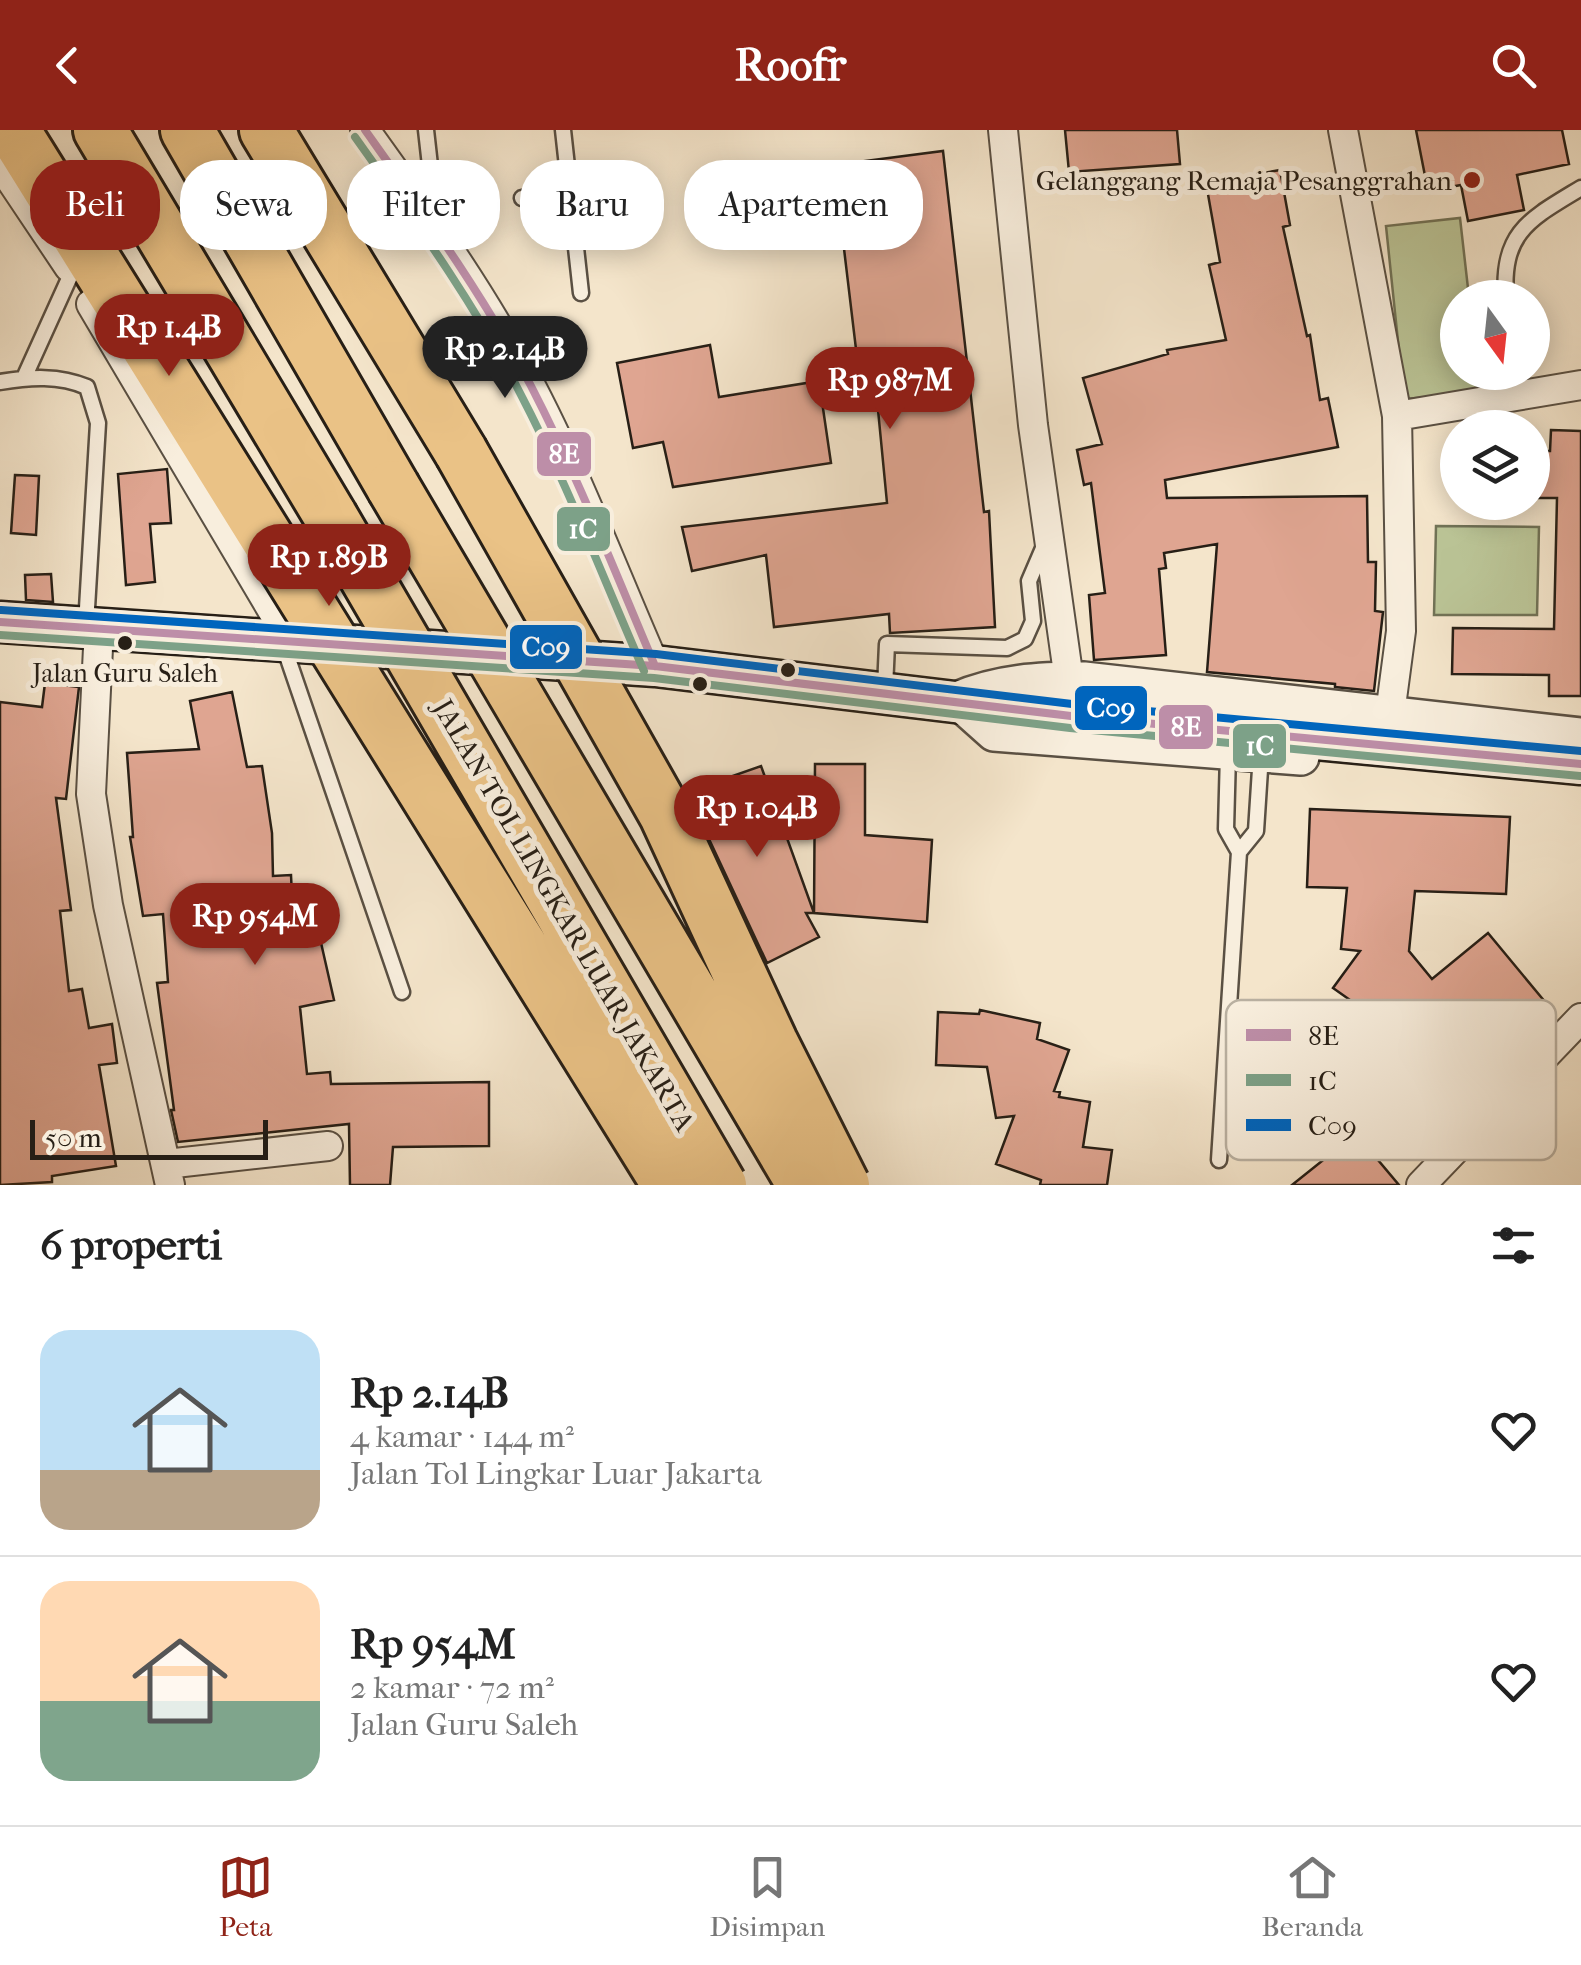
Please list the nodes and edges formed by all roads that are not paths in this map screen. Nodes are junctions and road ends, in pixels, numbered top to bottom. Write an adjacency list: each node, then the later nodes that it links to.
1 (13, 130): 47 (highway, bridge)
2 (100, 130): 48 (highway, JALAN TOL LINGKAR LUAR JAKARTA, bridge)
3 (187, 130): 49 (highway, bridge)
4 (266, 130): 50 (highway, bridge)
5 (365, 130): 10 (street)
6 (426, 130): 11 (lane)
7 (563, 130): 12 (lane)
8 (1004, 130): 24 (street)
9 (1343, 130): 23 (street)
10 (386, 160)
11 (429, 160)
12 (566, 160)
13 (0, 164): 17 (street)
14 (1581, 188): 18 (lane)
15 (450, 250): 28 (street)
16 (576, 250): 19 (lane)
17 (72, 272): 20 (lane); 27 (street)
18 (1507, 280)
19 (581, 293)
20 (24, 378): 21 (lane); 26 (lane)
21 (0, 382)
22 (1581, 386): 23 (street)
23 (1397, 416): 32 (street)
24 (1048, 534): 29 (lane); 30 (street)
25 (0, 622): 26 (main road)
26 (92, 627): 27 (main road); 46 (street)
27 (286, 641): 28 (main road); 38 (lane)
28 (654, 666): 29 (main road)
29 (885, 694): 31 (main road)
30 (1070, 698): 31 (main road); 32 (street); 35 (main road)
31 (957, 700): 34 (street)
32 (1390, 714): 33 (street)
33 (1581, 736)
34 (1244, 753): 36 (street); 37 (lane); 37 (lane)
35 (1581, 764)
36 (1581, 783)
37 (1239, 852): 39 (lane)
38 (402, 992)
39 (1230, 1000)
40 (1581, 1018): 41 (street)
41 (1556, 1044)
42 (1226, 1063): 44 (lane)
43 (328, 1146): 46 (street)
44 (1220, 1160)
45 (1445, 1160): 51 (street)
46 (168, 1174)
47 (669, 1185)
48 (720, 1185)
49 (804, 1185)
50 (844, 1185)
51 (1421, 1185)

